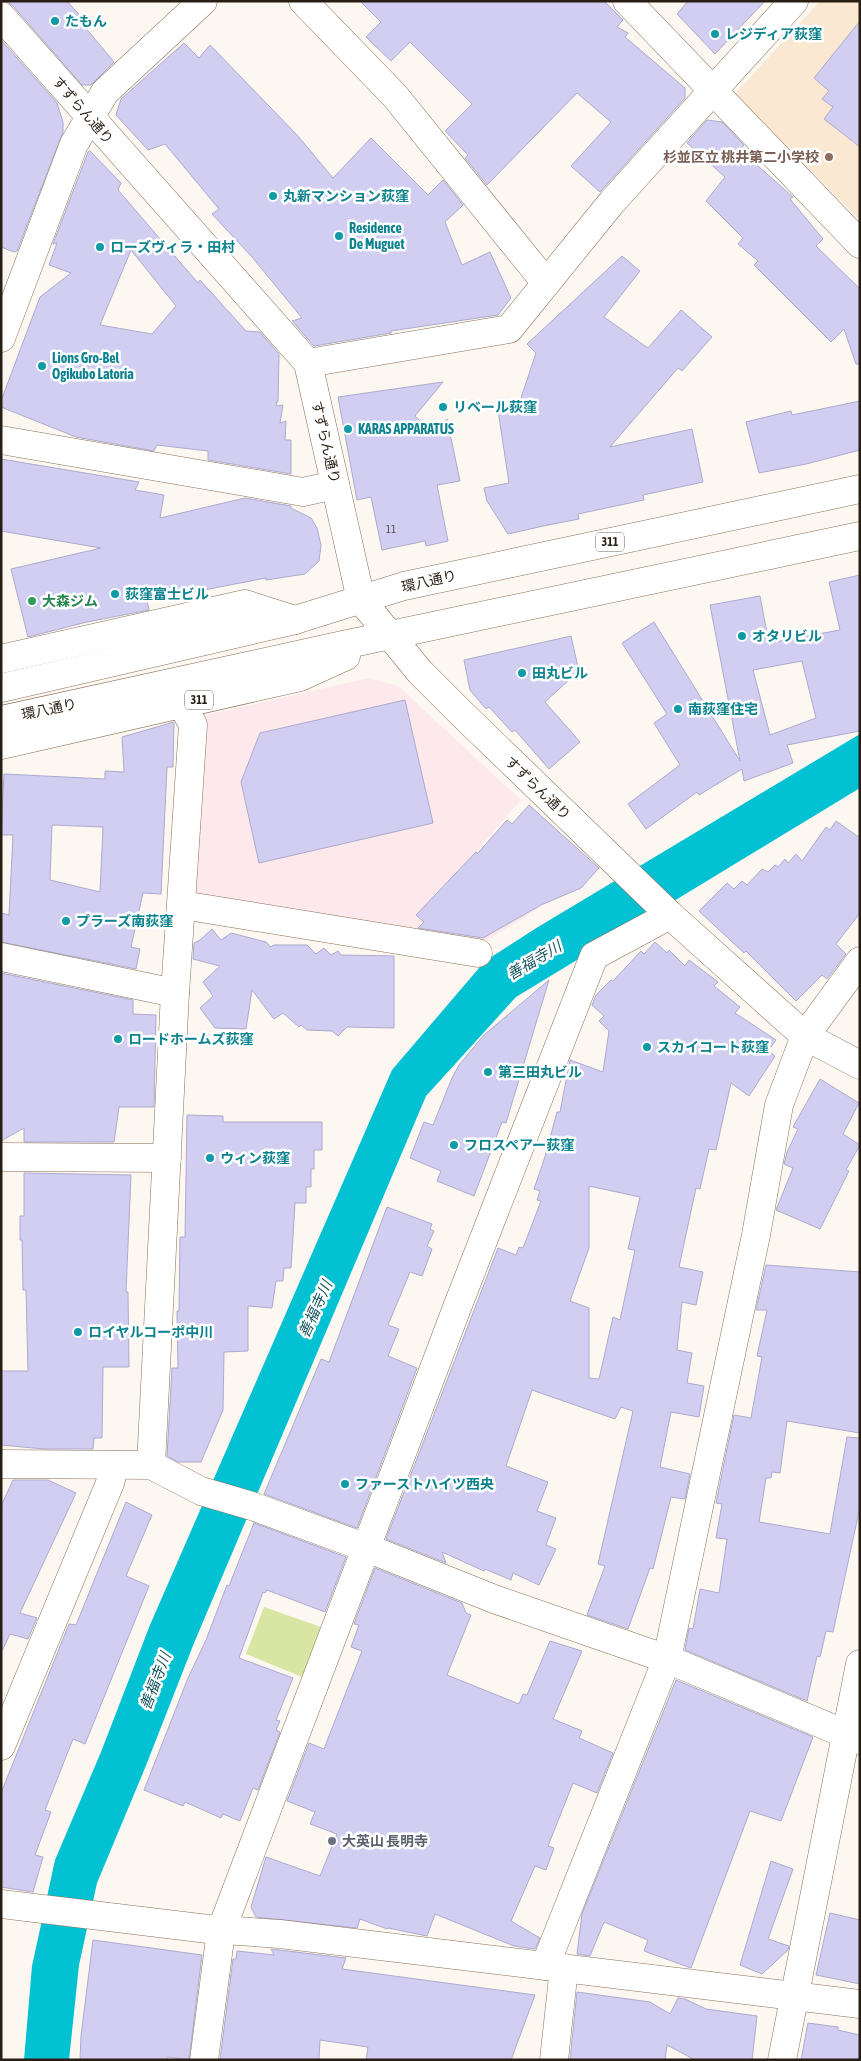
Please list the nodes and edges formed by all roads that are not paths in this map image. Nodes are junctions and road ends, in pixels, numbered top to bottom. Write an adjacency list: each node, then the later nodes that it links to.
1 (203, 1): 7 (street)
2 (303, 1): 9 (street)
3 (627, 1): 6 (street)
4 (794, 1): 6 (street)
5 (1, 16): 7 (street, すずらん通り)
6 (713, 91): 8 (street); 9 (street)
7 (89, 117): 10 (street); 11 (street, すずらん通り)
8 (860, 244)
9 (546, 283): 11 (street)
10 (1, 338)
11 (308, 363): 13 (street, すずらん通り)
12 (1, 440): 13 (street)
13 (335, 484): 16 (street, すずらん通り)
14 (860, 489): 16 (street, 環八通り / 311)
15 (860, 536): 18 (street, 環八通り / 311)
16 (361, 600): 17 (street, 環八通り / 311); 18 (street, すずらん通り)
17 (295, 620): 19 (street); 20 (street, 環八通り / 311)
18 (390, 635): 21 (street, 311); 22 (street, 環八通り / 311); 25 (street, すずらん通り)
19 (1, 659)
20 (1, 688)
21 (182, 704): 23 (street, 311); 24 (street)
22 (1, 720)
23 (1, 745)
24 (182, 904): 26 (street); 29 (street)
25 (667, 912): 30 (street, すずらん通り); 37 (street)
26 (478, 953)
27 (1, 957): 29 (street)
28 (860, 961): 30 (street)
29 (175, 993): 33 (street)
30 (805, 1036): 31 (street, すずらん通り); 38 (street)
31 (860, 1065)
32 (1, 1157): 33 (street)
33 (167, 1158): 36 (street)
34 (1, 1464): 35 (street)
35 (115, 1464): 36 (street); 41 (street)
36 (151, 1465): 37 (street)
37 (366, 1548): 38 (street); 43 (street)
38 (667, 1659): 40 (street); 44 (street)
39 (860, 1664): 40 (street)
40 (852, 1737): 45 (street)
41 (1, 1746)
42 (1, 1904): 43 (street)
43 (221, 1931): 44 (street); 47 (street)
44 (554, 1967): 45 (street); 48 (street)
45 (793, 1995): 46 (street); 49 (street)
46 (860, 2004)
47 (204, 2060)
48 (554, 2060)
49 (782, 2060)

